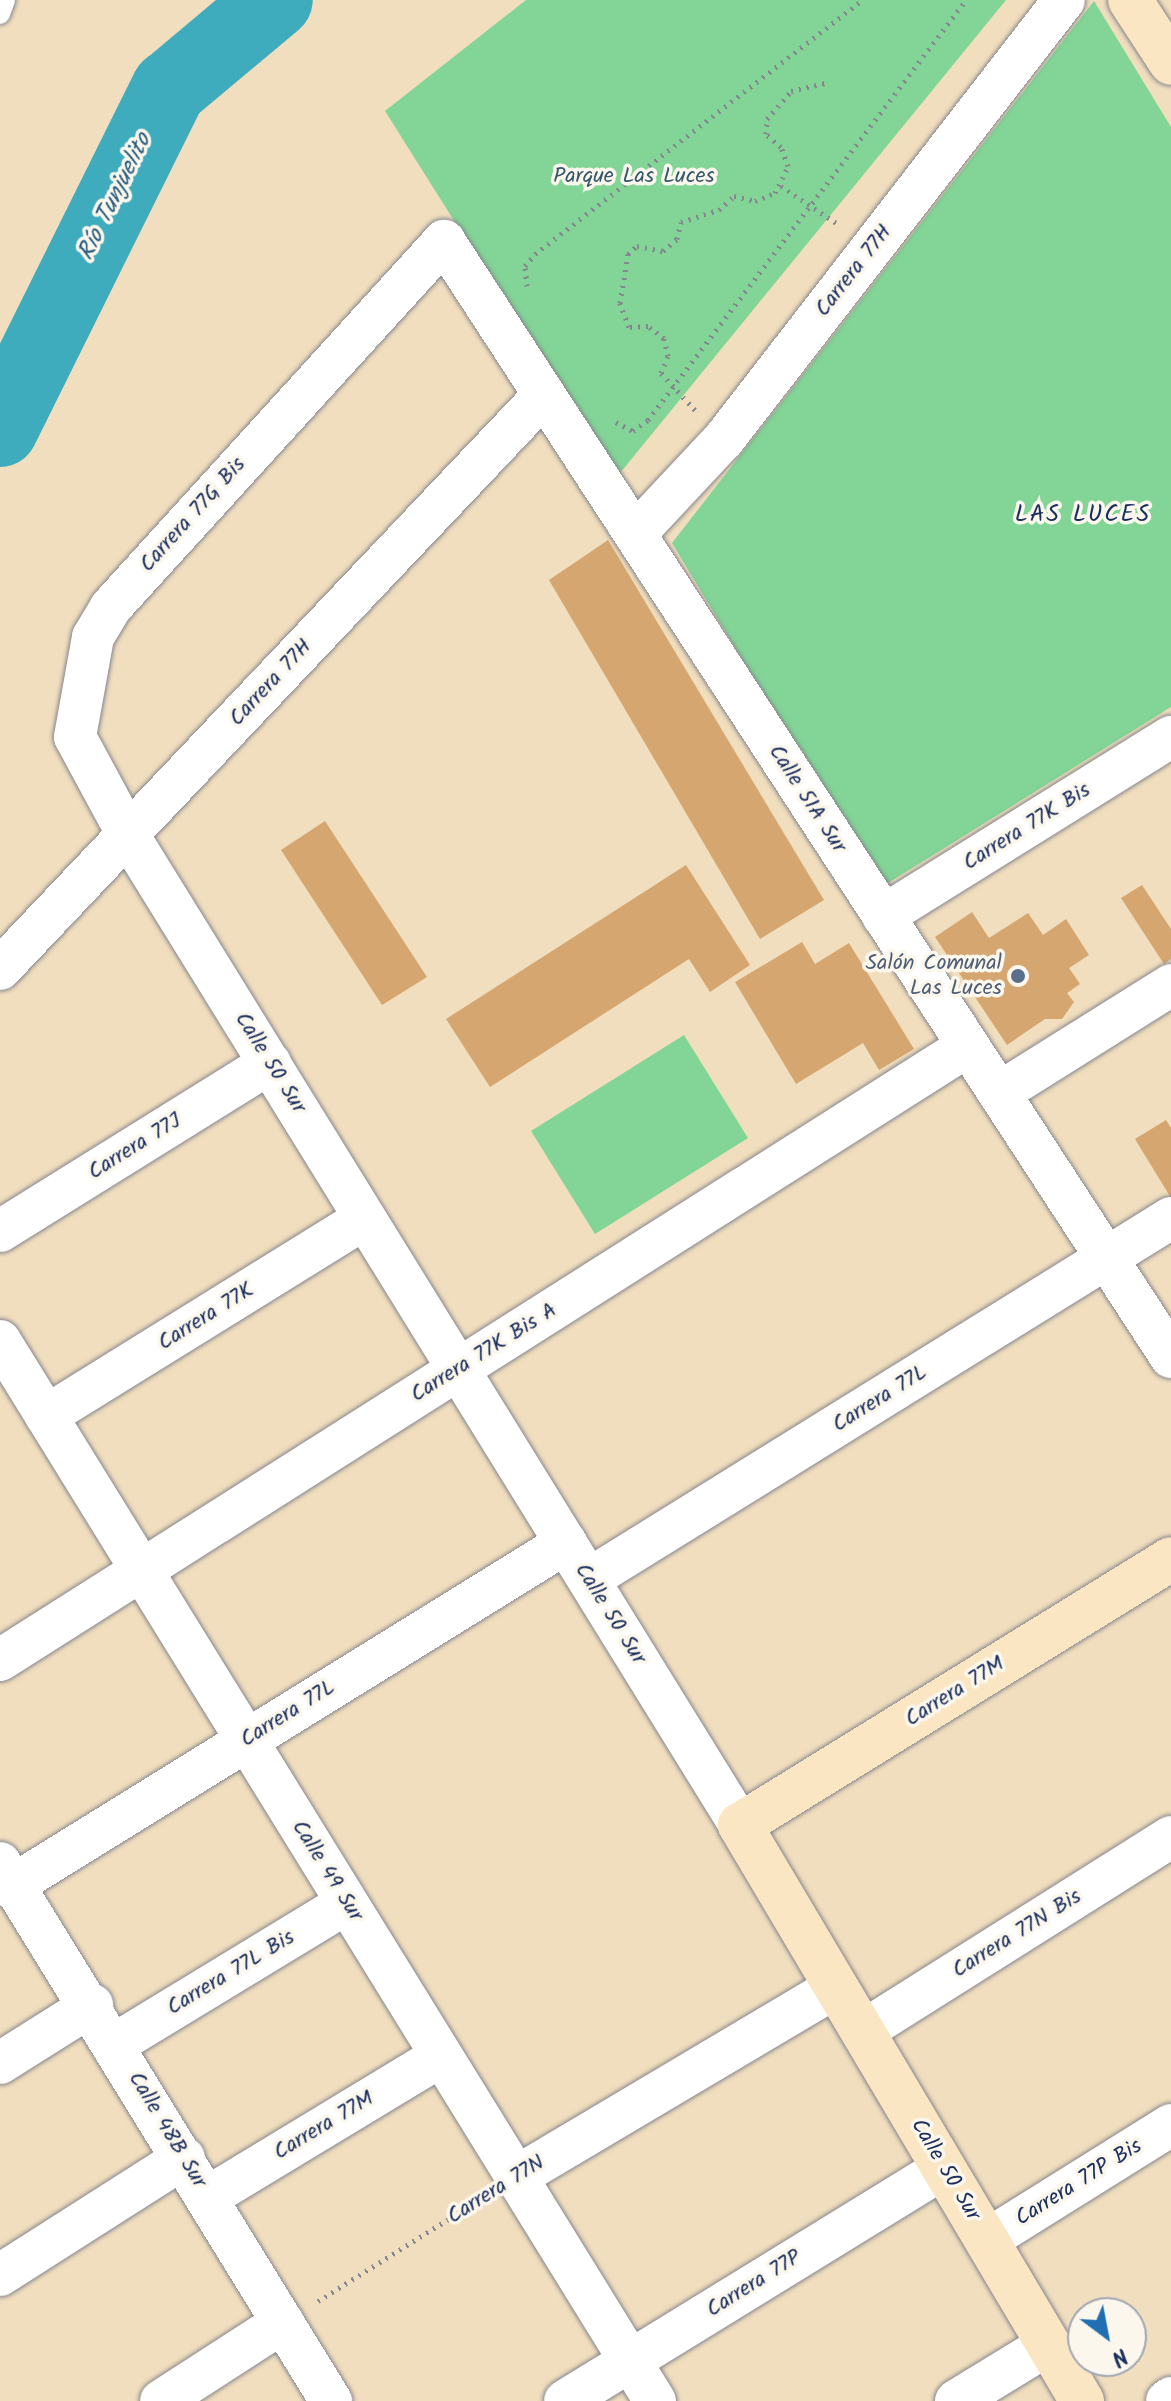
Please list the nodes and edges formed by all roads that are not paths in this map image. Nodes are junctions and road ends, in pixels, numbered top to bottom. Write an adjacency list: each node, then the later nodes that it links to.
1 (5, 0): 4 (lane)
2 (1064, 0): 8 (street, Carrera 77H)
3 (1130, 0): 5 (street)
4 (0, 14)
5 (1171, 63)
6 (444, 241): 7 (street, Calle 51A Sur); 10 (street, Carrera 77G Bis)
7 (543, 396): 8 (street, Calle 51A Sur); 10 (street, Carrera 77H)
8 (635, 534): 11 (street, Calle 51A Sur)
9 (1171, 737): 11 (street, Carrera 77K Bis)
10 (128, 835): 12 (street, Carrera 77H); 15 (street, Calle 50 Sur)
11 (883, 916): 14 (street, Calle 51A Sur)
12 (0, 969)
13 (1171, 985): 16 (street)
14 (968, 1046): 16 (street, Calle 51A Sur); 23 (street, Carrera 77K Bis A)
15 (270, 1063): 17 (street, Calle 50 Sur); 19 (street, Carrera 77J)
16 (999, 1093): 20 (street, Calle 51A Sur)
17 (365, 1218): 23 (street, Calle 50 Sur); 24 (street, Carrera 77K)
18 (1171, 1218): 20 (street, Carrera 77L)
19 (0, 1231)
20 (1107, 1258): 22 (street, Calle 51A Sur); 28 (street, Carrera 77L)
21 (0, 1341): 24 (street, Calle 49 Sur)
22 (1171, 1357)
23 (459, 1369): 25 (street, Calle 50 Sur); 27 (street, Carrera 77K Bis A)
24 (46, 1416): 27 (street, Calle 49 Sur)
25 (566, 1543): 28 (street, Calle 50 Sur); 30 (street, Carrera 77L)
26 (1171, 1559): 31 (street, Carrera 77M)
27 (142, 1570): 29 (street, Carrera 77K Bis A); 30 (street, Calle 49 Sur)
28 (589, 1579): 31 (street, Calle 50 Sur)
29 (0, 1660)
30 (246, 1739): 33 (street, Carrera 77L); 34 (street, Calle 49 Sur)
31 (740, 1825): 35 (street, Calle 50 Sur)
32 (1171, 1837): 37 (street, Carrera 77N Bis)
33 (5, 1875): 36 (street, Calle 48B Sur)
34 (347, 1903): 38 (street, Carrera 77L Bis); 39 (street, Calle 49 Sur)
35 (836, 1987): 37 (street, Calle 50 Sur); 44 (street, Carrera 77N)
36 (92, 2005): 38 (street, Calle 48B Sur); 40 (street)
37 (863, 2031): 43 (street, Calle 50 Sur)
38 (115, 2044): 42 (street, Calle 48B Sur)
39 (441, 2056): 44 (street, Calle 49 Sur); 45 (street, Carrera 77M)
40 (0, 2063)
41 (1171, 2125): 46 (street, Carrera 77P Bis)
42 (184, 2158): 45 (street, Calle 48B Sur); 47 (street)
43 (943, 2168): 46 (street, Calle 50 Sur); 50 (street, Carrera 77P)
44 (516, 2177): 50 (street, Calle 49 Sur)
45 (208, 2197): 48 (street, Calle 48B Sur)
46 (987, 2240): 49 (street, Calle 50 Sur)
47 (0, 2275)
48 (283, 2322): 51 (street); 52 (street, Calle 48B Sur)
49 (1049, 2344): 55 (street); 56 (street, Calle 50 Sur)
50 (630, 2361): 53 (street, Carrera 77P); 54 (street, Calle 49 Sur)
51 (161, 2401)
52 (331, 2401)
53 (565, 2401)
54 (655, 2401)
55 (956, 2401)
56 (1082, 2401)

